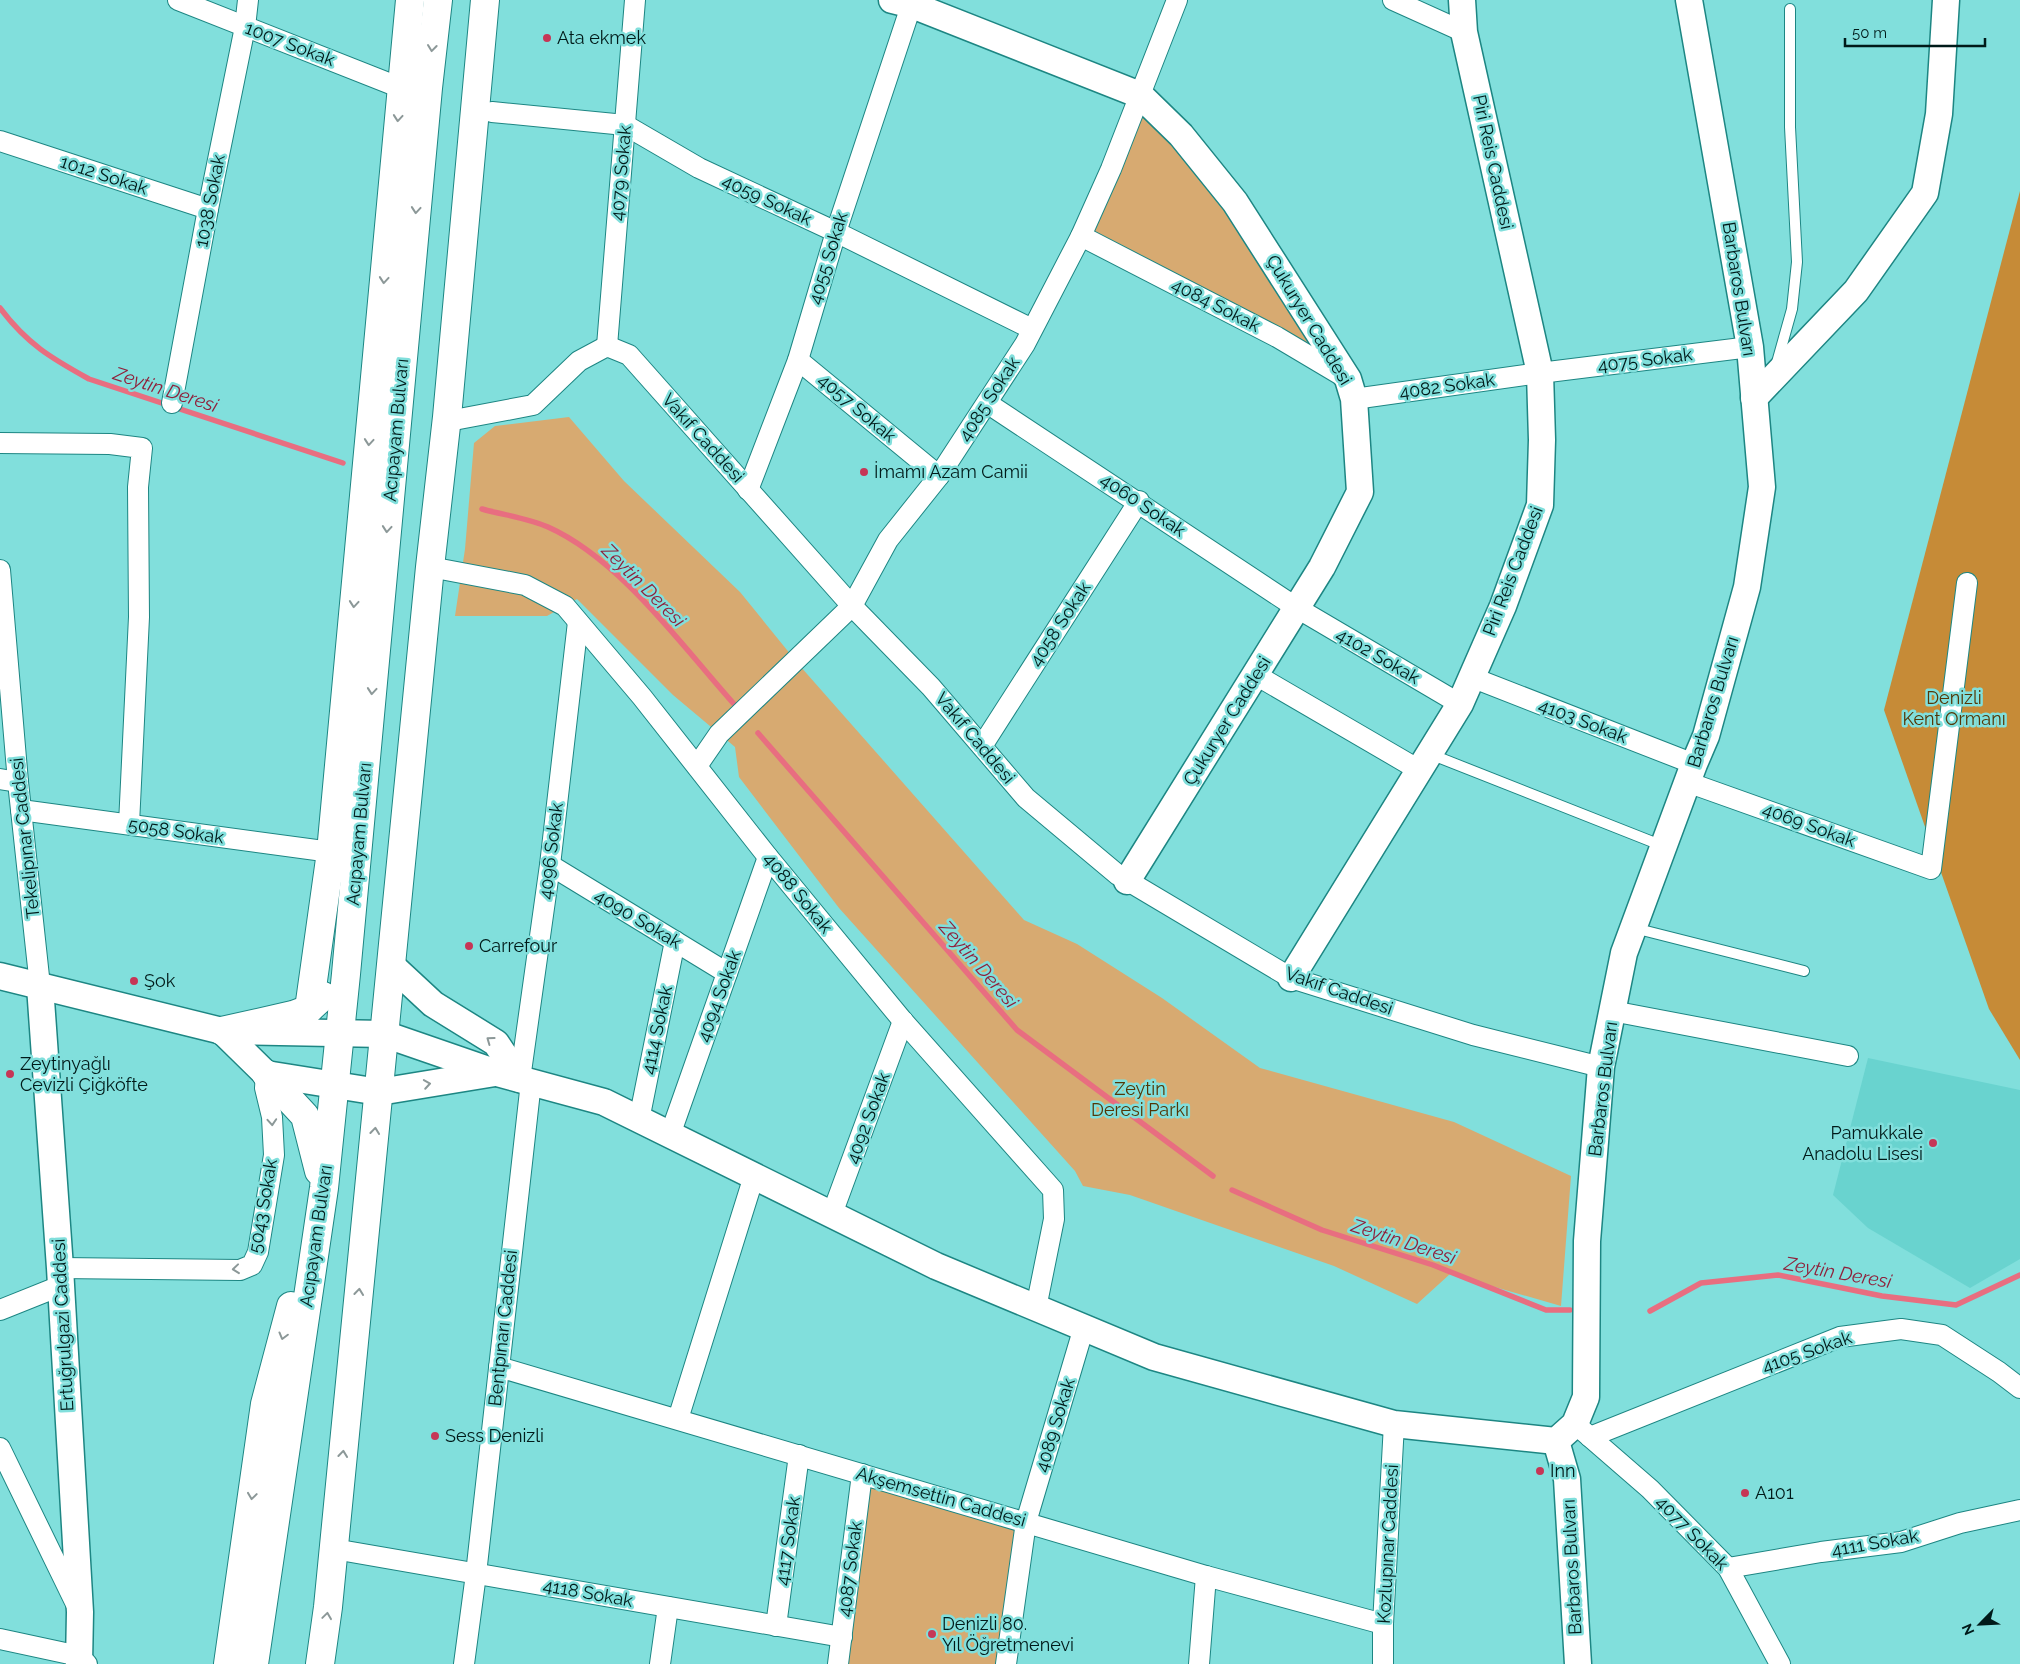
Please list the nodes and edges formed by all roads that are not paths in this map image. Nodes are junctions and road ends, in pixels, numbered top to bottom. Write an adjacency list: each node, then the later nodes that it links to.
1 (178, 0): 14 (street, 1007 Sokak)
2 (248, 0): 14 (street, 1038 Sokak)
3 (410, 0): 16 (main road)
4 (438, 0): 65 (main road, Acıpayam Bulvarı, one-way to 65)
5 (485, 0): 34 (main road)
6 (635, 0): 19 (street, 4079 Sokak)
7 (1177, 0): 17 (street, 4085 Sokak)
8 (1393, 0): 15 (street)
9 (1462, 0): 15 (street, Piri Reis Caddesi)
10 (1690, 0): 26 (street, Barbaros Bulvarı)
11 (1946, 0): 29 (street)
12 (905, 8): 17 (street, Çukuryer Caddesi); 22 (street, 4055 Sokak)
13 (1790, 9): 29 (lane)
14 (245, 27): 16 (street, 1007 Sokak); 21 (street, 1038 Sokak)
15 (1464, 32): 28 (street, Piri Reis Caddesi)
16 (401, 88): 56 (main road, one-way to 56)
17 (1143, 89): 23 (street, 4085 Sokak); 30 (street, Çukuryer Caddesi)
18 (492, 112): 19 (street, 4059 Sokak)
19 (625, 125): 22 (street, 4059 Sokak); 25 (street, 4079 Sokak)
20 (0, 141): 21 (street, 1012 Sokak)
21 (208, 210): 33 (street, 1038 Sokak)
22 (836, 232): 24 (street, 4059 Sokak); 27 (street, 4055 Sokak)
23 (1081, 236): 24 (street, 4085 Sokak); 30 (street, 4084 Sokak)
24 (1032, 329): 32 (street, 4085 Sokak)
25 (607, 346): 34 (street); 37 (street, Vakıf Caddesi)
26 (1750, 348): 28 (street, 4075 Sokak); 31 (street, Barbaros Bulvarı)
27 (798, 360): 36 (street, 4057 Sokak); 37 (street, 4055 Sokak)
28 (1540, 372): 30 (street, 4082 Sokak); 46 (street, Piri Reis Caddesi)
29 (1772, 379): 31 (street)
30 (1351, 389): 43 (street, Çukuryer Caddesi)
31 (1754, 398): 51 (street, Barbaros Bulvarı)
32 (987, 402): 36 (street, 4085 Sokak); 38 (street, 4060 Sokak)
33 (172, 403)
34 (447, 417): 39 (main road)
35 (0, 442): 54 (street)
36 (939, 476): 42 (street, 4085 Sokak)
37 (748, 490): 42 (street, Vakıf Caddesi)
38 (1138, 501): 43 (street, 4060 Sokak); 48 (street, 4058 Sokak)
39 (430, 567): 44 (street, 4088 Sokak); 62 (main road)
40 (0, 572): 52 (street, Tekelipınar Caddesi)
41 (1966, 584): 51 (street, 4069 Sokak)
42 (852, 606): 48 (street, Vakıf Caddesi); 50 (street, 4085 Sokak)
43 (1297, 608): 45 (street, Çukuryer Caddesi); 47 (street, 4102 Sokak)
44 (578, 622): 50 (street, 4088 Sokak); 58 (street, 4096 Sokak)
45 (1256, 675): 49 (street); 59 (street, Çukuryer Caddesi)
46 (1472, 677): 47 (street, Piri Reis Caddesi); 51 (street, 4103 Sokak)
47 (1460, 704): 49 (street, Piri Reis Caddesi)
48 (982, 746): 59 (street, Vakıf Caddesi)
49 (1424, 762): 55 (lane); 67 (street, Piri Reis Caddesi)
50 (697, 766): 57 (street, 4088 Sokak)
51 (1691, 773): 55 (street, Barbaros Bulvarı)
52 (9, 781): 53 (street, Tekelipınar Caddesi)
53 (21, 810): 54 (street, 5058 Sokak); 68 (street, Tekelipınar Caddesi)
54 (129, 824): 56 (street, 5058 Sokak)
55 (1664, 846): 60 (street, Barbaros Bulvarı)
56 (331, 852): 69 (main road)
57 (768, 857): 64 (street, 4094 Sokak); 71 (street, 4088 Sokak)
58 (550, 865): 61 (street, 4090 Sokak); 78 (street, 4096 Sokak)
59 (1127, 881): 67 (street, Vakıf Caddesi)
60 (1633, 928): 63 (lane); 70 (street, Barbaros Bulvarı)
61 (675, 941): 64 (street, 4090 Sokak); 81 (street, 4114 Sokak)
62 (391, 965): 74 (main road); 78 (street, one-way to 62)
63 (1804, 971)
64 (727, 973): 82 (street, 4094 Sokak)
65 (346, 974): 69 (main road); 73 (main road, Acıpayam Bulvarı)
66 (0, 976): 68 (street)
67 (1290, 978): 76 (street, Vakıf Caddesi)
68 (40, 986): 72 (street); 86 (street, Ertuğrulgazi Caddesi)
69 (309, 1009): 72 (main road)
70 (1612, 1011): 75 (street); 76 (street, Barbaros Bulvarı)
71 (903, 1021): 85 (street, 4092 Sokak); 87 (street, 4088 Sokak)
72 (222, 1030): 73 (street); 77 (street)
73 (340, 1032): 74 (street); 79 (main road, Acıpayam Bulvarı)
74 (384, 1034): 78 (street); 80 (main road)
75 (1848, 1056)
76 (1601, 1067): 94 (street, Barbaros Bulvarı)
77 (266, 1074): 79 (street); 84 (main road); 86 (street, 5043 Sokak, one-way to 86)
78 (516, 1078): 80 (street, one-way to 78); 81 (street); 90 (street, Bentpınarı Caddesi)
79 (334, 1085): 80 (street); 84 (main road, Acıpayam Bulvarı)
80 (379, 1092): 100 (main road, one-way to 80)
81 (639, 1120): 82 (street)
82 (670, 1135): 83 (street)
83 (754, 1176): 85 (street); 92 (street)
84 (324, 1188): 111 (main road, one-way to 111); 112 (main road, Acıpayam Bulvarı)
85 (832, 1214): 87 (street)
86 (60, 1277): 88 (street); 105 (street, Ertuğrulgazi Caddesi)
87 (1036, 1308): 89 (street)
88 (0, 1310)
89 (1084, 1328): 93 (street); 99 (street, 4089 Sokak)
90 (499, 1367): 92 (street, Akşemsettin Caddesi); 102 (street, Bentpınarı Caddesi)
91 (2020, 1388): 94 (street, 4105 Sokak)
92 (678, 1419): 96 (street, Akşemsettin Caddesi)
93 (1394, 1424): 94 (street); 106 (street, Kozlupınar Caddesi)
94 (1574, 1434): 101 (street, 4077 Sokak); 120 (street, Barbaros Bulvarı)
95 (0, 1448): 105 (street)
96 (800, 1456): 97 (street, Akşemsettin Caddesi); 107 (street, 4117 Sokak)
97 (862, 1474): 99 (street, Akşemsettin Caddesi); 108 (street, 4087 Sokak)
98 (2020, 1510): 101 (street, 4111 Sokak)
99 (1026, 1522): 103 (street, Akşemsettin Caddesi); 117 (street, 4089 Sokak)
100 (334, 1549): 102 (street, 4118 Sokak); 113 (main road, one-way to 100)
101 (1728, 1568): 121 (street, 4077 Sokak)
102 (476, 1574): 104 (street, 4118 Sokak); 114 (street, Bentpınarı Caddesi)
103 (1206, 1576): 106 (street, Akşemsettin Caddesi); 118 (street)
104 (668, 1607): 107 (street, 4118 Sokak); 115 (street)
105 (80, 1612): 110 (street, Ertuğrulgazi Caddesi)
106 (1383, 1624): 119 (street, Kozlupınar Caddesi)
107 (776, 1626): 108 (street, 4118 Sokak)
108 (842, 1637): 116 (street, 4087 Sokak)
109 (0, 1639): 110 (street)
110 (82, 1662)
111 (228, 1664)
112 (254, 1664)
113 (320, 1664)
114 (464, 1664)
115 (660, 1664)
116 (838, 1664)
117 (1006, 1664)
118 (1199, 1664)
119 (1383, 1664)
120 (1578, 1664)
121 (1780, 1664)

